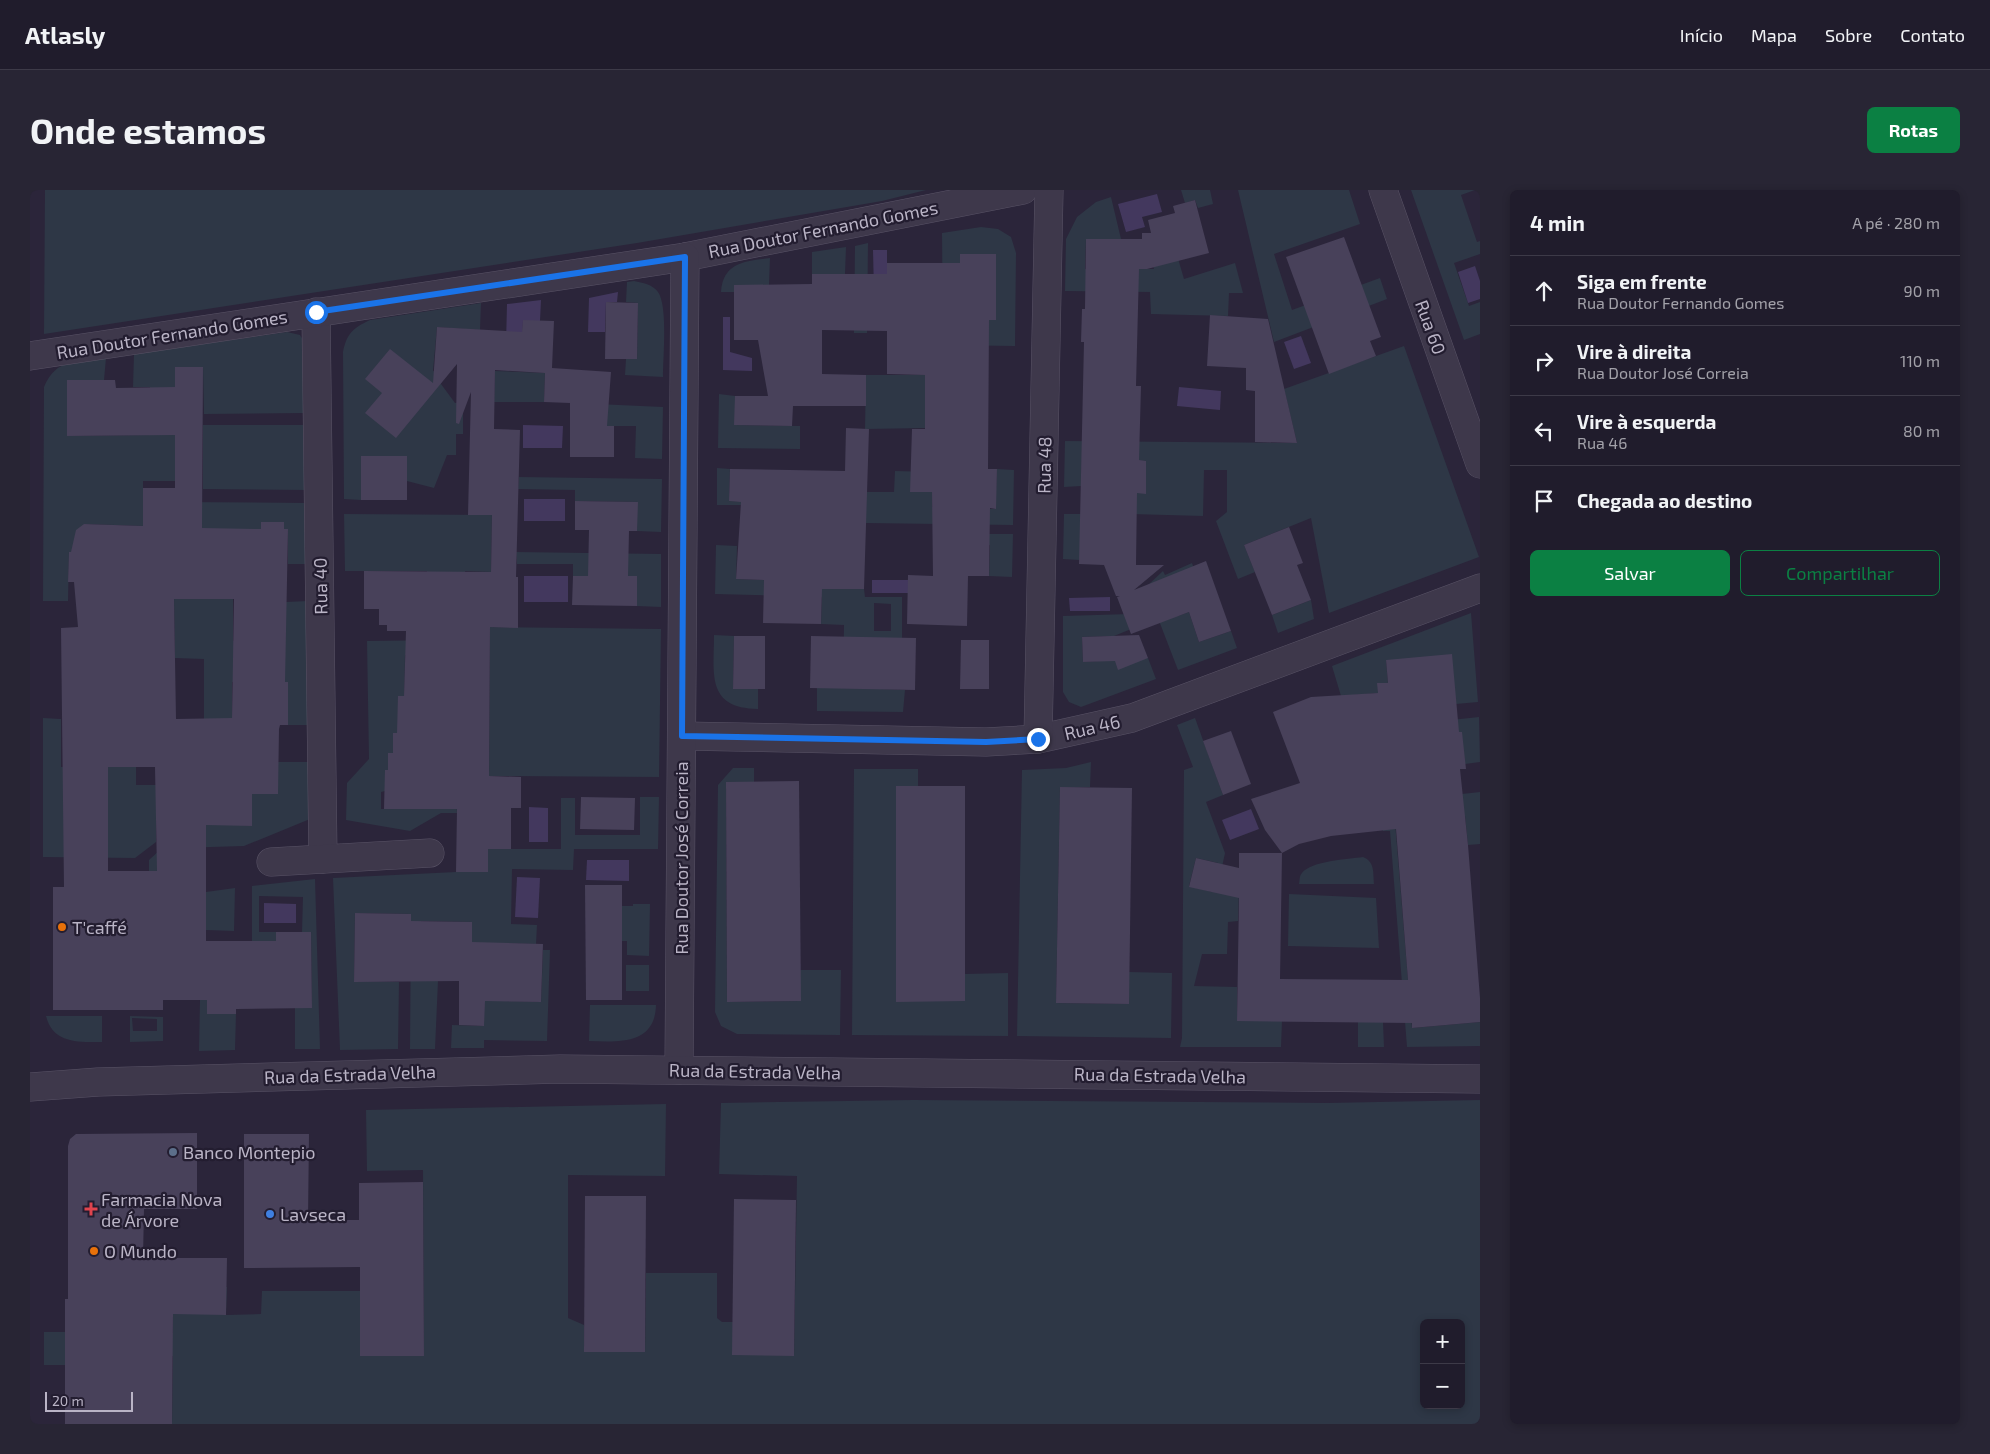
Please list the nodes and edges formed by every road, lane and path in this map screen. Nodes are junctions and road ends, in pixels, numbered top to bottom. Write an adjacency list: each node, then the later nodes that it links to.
1 (1023, 190): 4 (street, Rua Doutor Fernando Gomes)
2 (1049, 190): 10 (street, Rua 48)
3 (1382, 190): 7 (street, Rua 60)
4 (685, 257): 5 (street, Rua Doutor Fernando Gomes); 9 (street, Rua Doutor José Correia)
5 (316, 312): 6 (street, Rua Doutor Fernando Gomes); 12 (street, Rua 40)
6 (30, 356)
7 (1480, 464)
8 (1480, 588): 10 (street, Rua 46)
9 (682, 736): 10 (street, Rua 46); 14 (street, Rua Doutor José Correia)
10 (1038, 739)
11 (430, 852): 12 (street)
12 (323, 859): 13 (street)
13 (271, 862)
14 (679, 1070): 15 (street, Rua da Estrada Velha); 16 (street, Rua da Estrada Velha)
15 (1480, 1079)
16 (30, 1087)

